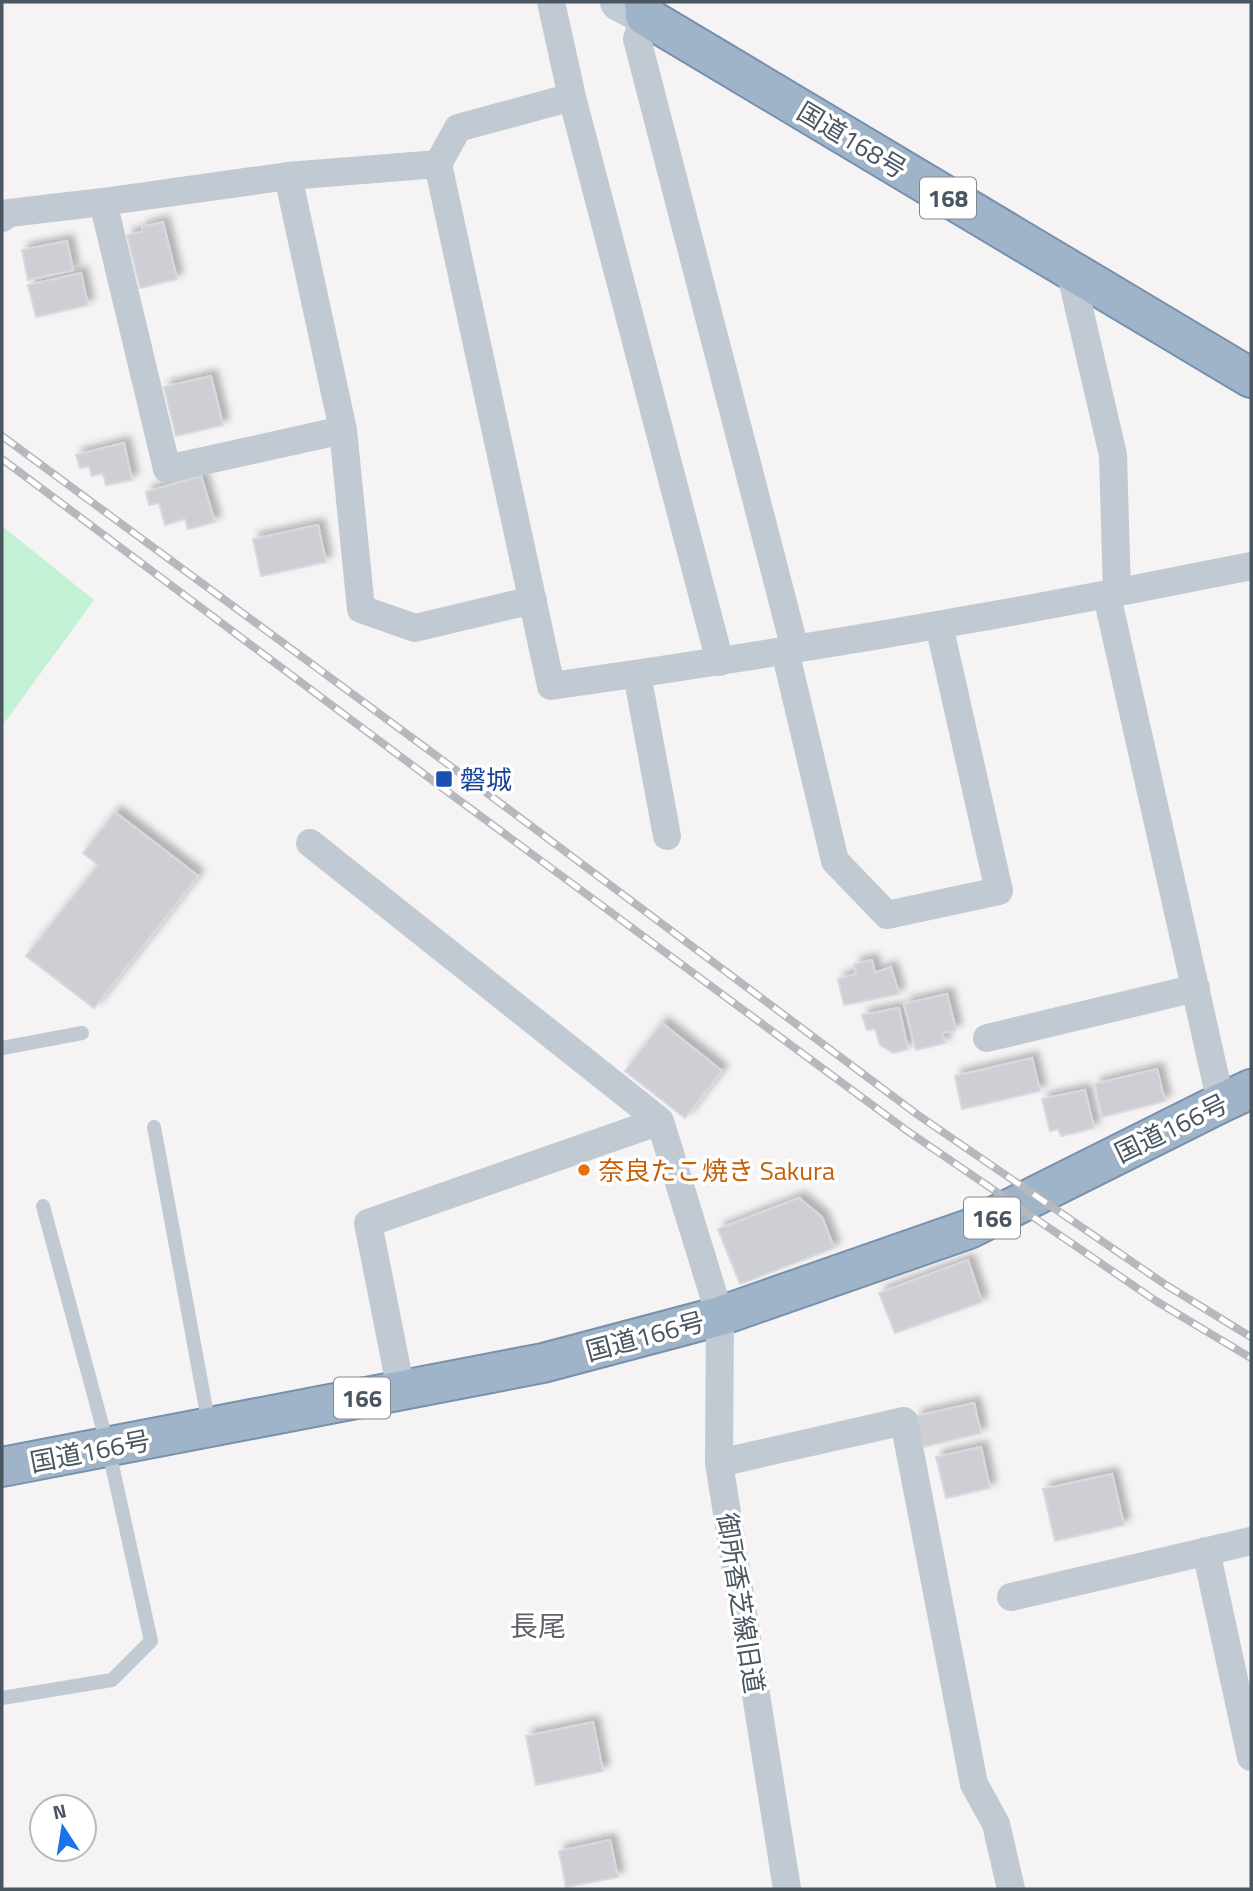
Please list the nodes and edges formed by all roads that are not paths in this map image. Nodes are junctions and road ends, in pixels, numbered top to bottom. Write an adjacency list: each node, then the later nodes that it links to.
1 (551, 2): 3 (street)
2 (636, 7): 8 (highway, 国道168号 / 168); 15 (street)
3 (572, 97): 4 (street); 16 (street)
4 (438, 164): 5 (street); 13 (street)
5 (288, 176): 6 (street); 10 (street)
6 (103, 202): 7 (street); 10 (street)
7 (2, 218)
8 (1070, 270): 9 (highway, 国道168号 / 168); 12 (street)
9 (1251, 378)
10 (343, 430): 13 (street)
11 (1251, 566): 12 (street)
12 (1112, 594): 14 (street); 20 (street)
13 (533, 600): 17 (street)
14 (939, 625): 15 (street); 15 (street)
15 (790, 650): 16 (street)
16 (720, 662): 17 (street)
17 (637, 674): 18 (street)
18 (667, 836)
19 (310, 843): 25 (street)
20 (1196, 988): 22 (street); 24 (street)
21 (82, 1033): 23 (lane)
22 (987, 1038)
23 (2, 1048)
24 (1236, 1096): 28 (highway, 国道166号 / 166)
25 (660, 1121): 28 (street, 御所香芝線旧道); 29 (street)
26 (154, 1127): 30 (lane)
27 (43, 1206): 31 (lane)
28 (720, 1316): 29 (highway, 国道166号 / 166); 32 (street, 御所香芝線旧道)
29 (401, 1391): 30 (highway, 国道166号 / 166)
30 (209, 1428): 31 (highway, 国道166号 / 166)
31 (108, 1447): 33 (highway, 国道166号 / 166); 37 (lane)
32 (719, 1464): 39 (street, 御所香芝線旧道); 40 (street)
33 (2, 1468)
34 (1251, 1541): 35 (street)
35 (1206, 1551): 36 (street); 38 (street)
36 (1011, 1597)
37 (2, 1698)
38 (1251, 1757)
39 (787, 1889)
40 (1011, 1889)

